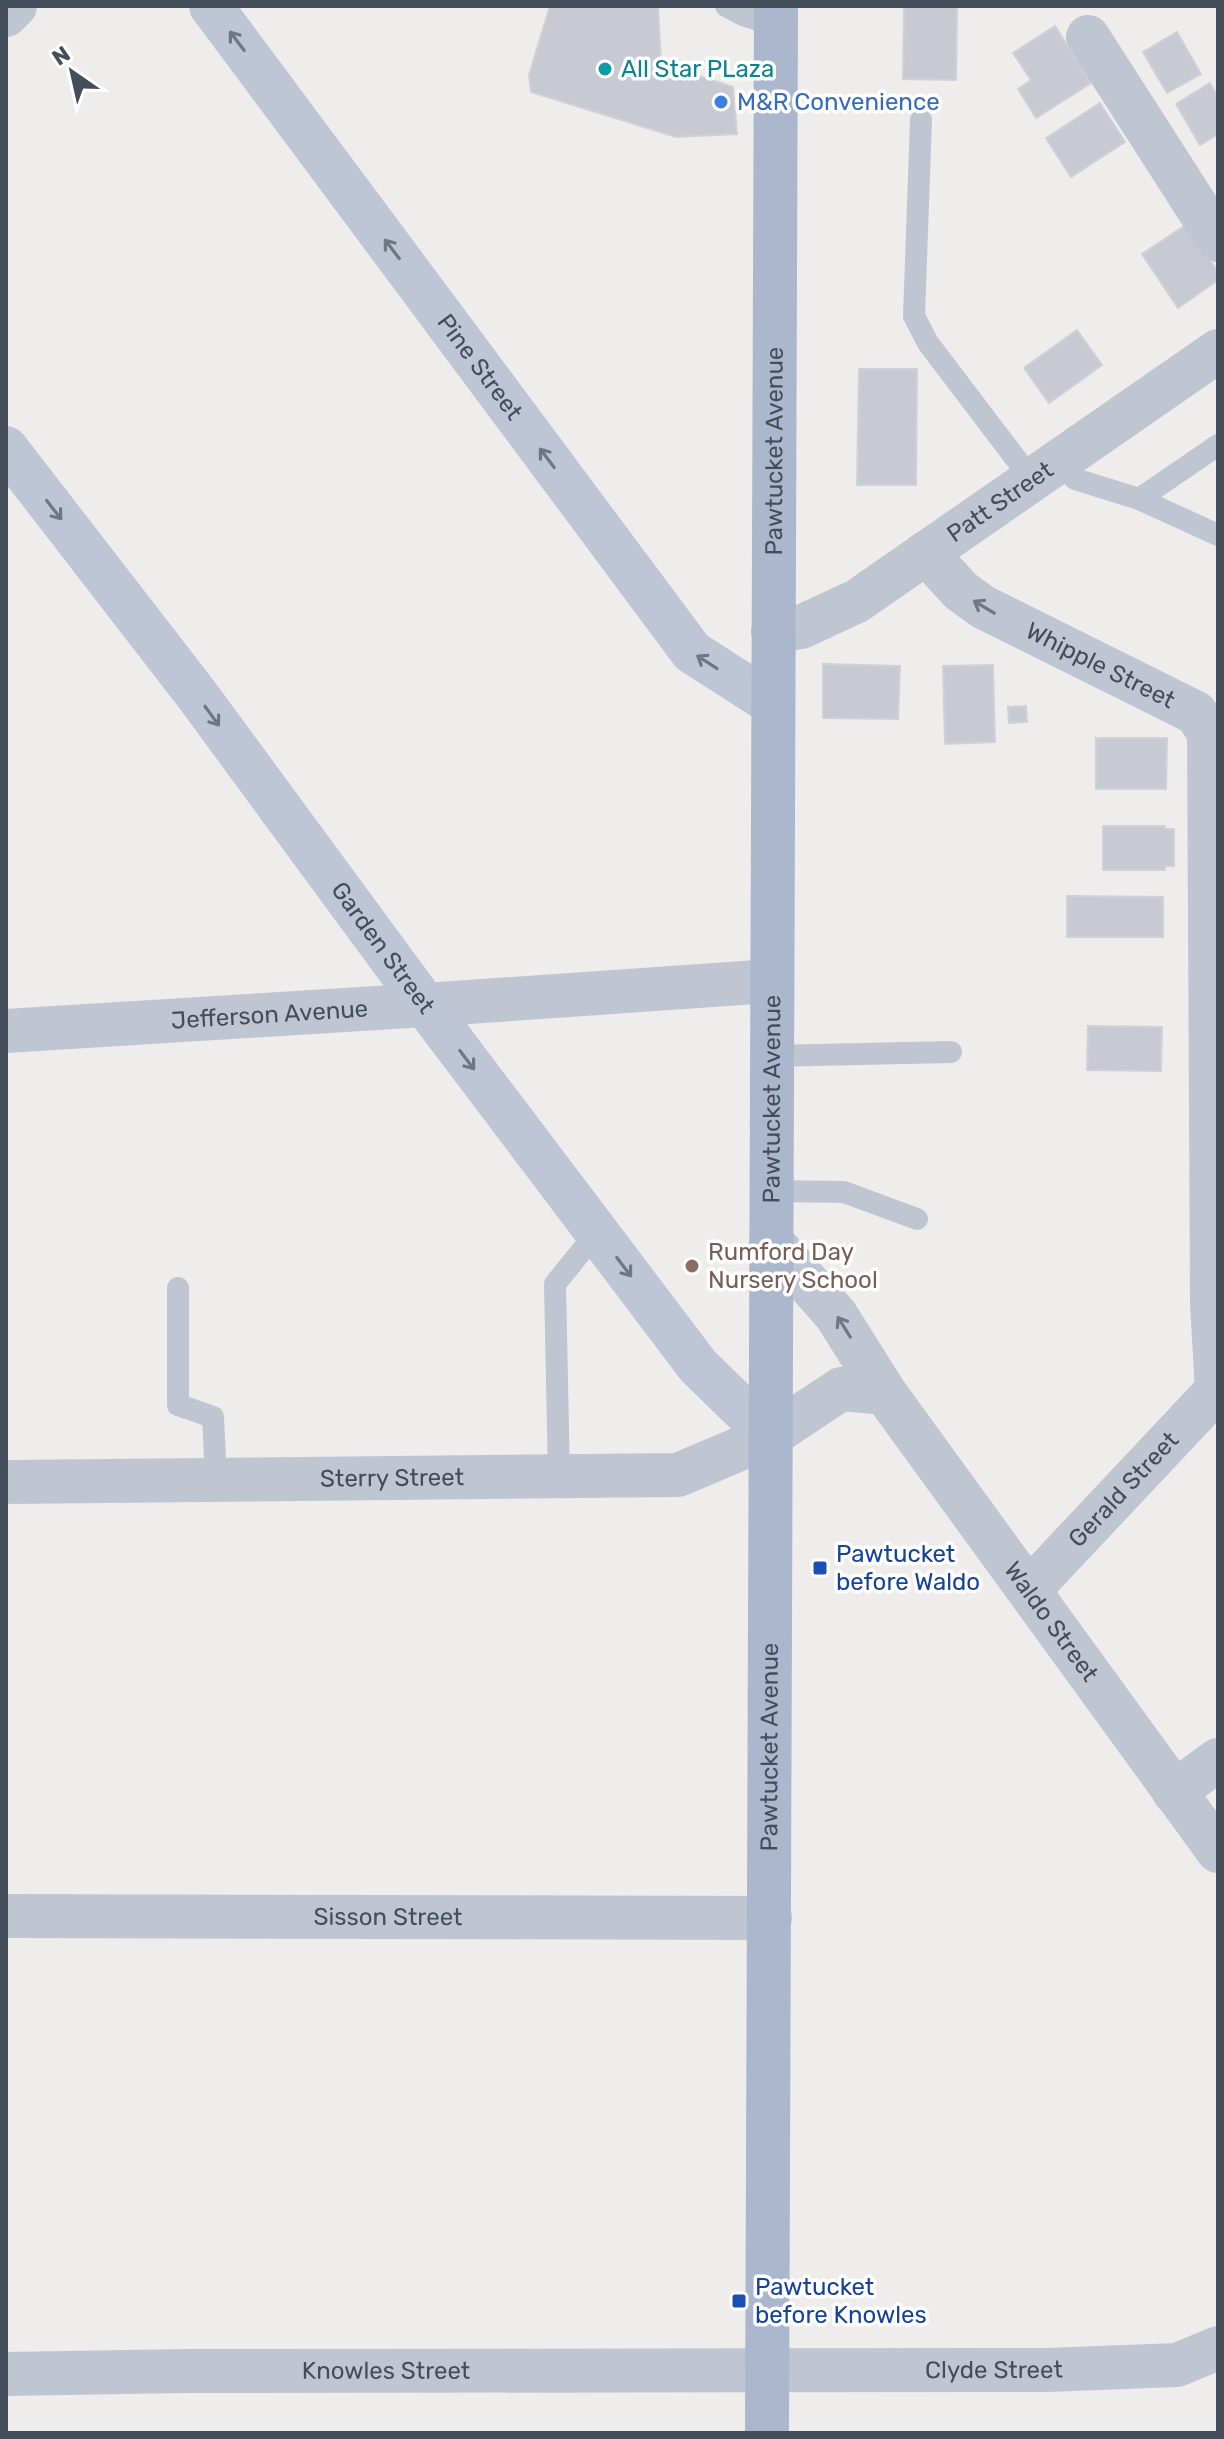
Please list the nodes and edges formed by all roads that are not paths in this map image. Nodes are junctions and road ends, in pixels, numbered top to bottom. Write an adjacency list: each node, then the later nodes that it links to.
1 (15, 6): 4 (street)
2 (211, 6): 17 (main road, Pine Street, one-way to 2)
3 (726, 6): 5 (lane)
4 (6, 15)
5 (776, 16): 16 (main road, Pawtucket Avenue)
6 (1088, 37): 8 (street)
7 (921, 120): 12 (lane)
8 (1218, 240)
9 (1218, 351): 12 (street, Patt Street)
10 (1218, 445): 13 (lane)
11 (6, 448): 19 (main road, Garden Street, one-way to 19)
12 (1046, 470): 13 (lane); 15 (street, Patt Street)
13 (1139, 499): 14 (lane)
14 (1218, 535)
15 (926, 553): 16 (street, Patt Street); 28 (street, Whipple Street, one-way to 15)
16 (773, 631): 17 (main road, Pawtucket Avenue)
17 (773, 704): 18 (main road, Pawtucket Avenue)
18 (772, 981): 19 (street, Jefferson Avenue); 22 (main road, Pawtucket Avenue)
19 (425, 1005): 20 (street, Jefferson Avenue); 25 (main road, Garden Street, one-way to 25)
20 (6, 1031)
21 (951, 1052): 22 (lane)
22 (771, 1056): 23 (main road, Pawtucket Avenue)
23 (771, 1191): 24 (lane); 26 (main road, Pawtucket Avenue)
24 (917, 1219)
25 (597, 1232): 30 (main road, Garden Street, one-way to 30); 31 (lane)
26 (771, 1241): 29 (street, Waldo Street, one-way to 26); 30 (main road, Pawtucket Avenue)
27 (178, 1288): 32 (lane)
28 (1218, 1389): 34 (street, Gerald Street)
29 (885, 1393): 30 (street); 34 (street, Waldo Street)
30 (770, 1436): 31 (street, Sterry Street); 39 (main road, Pawtucket Avenue)
31 (559, 1477): 32 (street, Sterry Street)
32 (216, 1480): 33 (street, Sterry Street)
33 (6, 1482)
34 (1029, 1590): 36 (street, Waldo Street)
35 (1218, 1760): 36 (street)
36 (1174, 1792): 37 (street, Waldo Street)
37 (1218, 1851)
38 (6, 1916): 39 (street, Sisson Street)
39 (770, 1918): 41 (main road, Pawtucket Avenue)
40 (1218, 2348): 41 (street, Clyde Street)
41 (768, 2371): 42 (street, Knowles Street); 43 (main road, Pawtucket Avenue)
42 (6, 2374)
43 (767, 2433)

